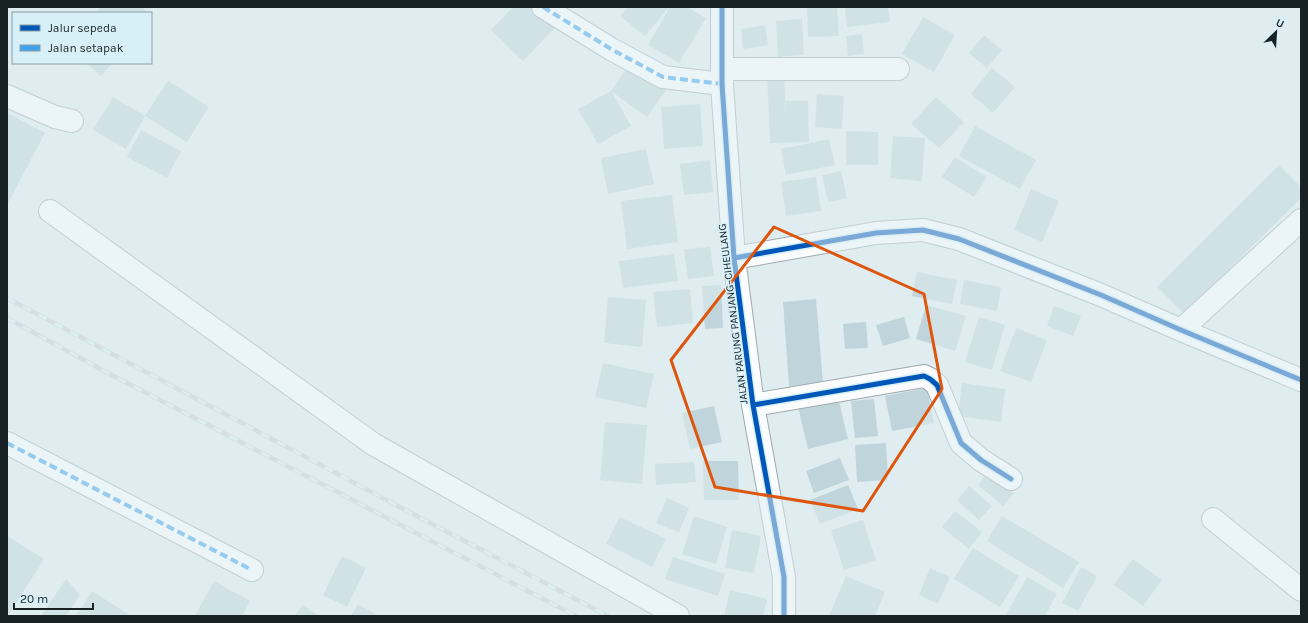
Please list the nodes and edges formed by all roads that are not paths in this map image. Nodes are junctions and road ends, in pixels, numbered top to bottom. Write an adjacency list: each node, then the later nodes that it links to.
1 (543, 7): 4 (street)
2 (722, 7): 4 (street, JALAN PARUNG PANJANG–CIHEULANG)
3 (898, 69): 4 (street)
4 (722, 77): 9 (street, JALAN PARUNG PANJANG–CIHEULANG)
5 (7, 96): 6 (street)
6 (72, 121)
7 (50, 211): 18 (street)
8 (1301, 220): 10 (street)
9 (734, 258): 10 (street); 12 (street, JALAN PARUNG PANJANG–CIHEULANG)
10 (1181, 330): 11 (street)
11 (1301, 380)
12 (753, 405): 14 (street); 19 (street, JALAN PARUNG PANJANG–CIHEULANG)
13 (7, 443): 16 (street)
14 (1012, 479)
15 (1213, 519): 17 (street)
16 (252, 570)
17 (1301, 590)
18 (678, 616)
19 (784, 616)

